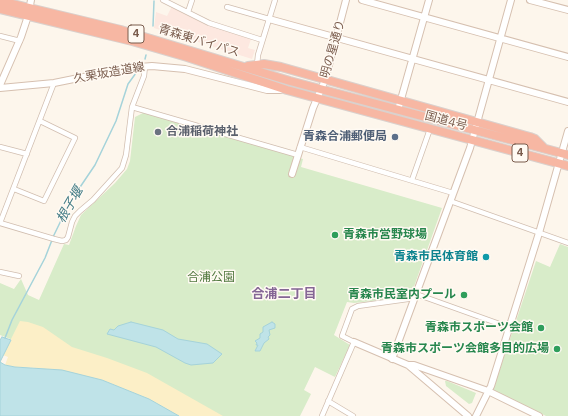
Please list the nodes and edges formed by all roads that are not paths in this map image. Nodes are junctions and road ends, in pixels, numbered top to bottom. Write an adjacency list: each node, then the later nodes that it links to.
1 (163, 0): 14 (street)
2 (192, 0): 14 (street)
3 (275, 0): 17 (street)
4 (346, 0): 19 (street, 明の星通り)
5 (362, 0): 16 (street)
6 (429, 0): 16 (street)
7 (511, 0): 20 (street)
8 (530, 0): 13 (street)
9 (0, 1): 10 (highway, 青森東バイパス / 4)
10 (30, 4): 15 (street); 27 (highway, 青森東バイパス / 4)
11 (228, 7): 17 (street)
12 (0, 9): 15 (highway, 青森東バイパス / 4)
13 (568, 10)
14 (188, 12): 21 (street)
15 (28, 16): 22 (street); 33 (highway, 青森東バイパス / 4)
16 (424, 17): 20 (street); 24 (street)
17 (270, 19): 19 (street); 21 (street)
18 (0, 36): 22 (street)
19 (336, 38): 24 (street); 28 (street, 明の星通り)
20 (500, 39): 23 (street); 29 (street)
21 (262, 40): 25 (street)
22 (20, 41): 31 (street)
23 (568, 57)
24 (412, 59): 29 (street); 35 (street)
25 (257, 65): 27 (highway); 28 (highway)
26 (144, 66): 30 (street, 久栗坂造道線); 33 (street, 久栗坂造道線); 37 (street)
27 (242, 66): 32 (highway, 青森東バイパス / 4)
28 (324, 80): 32 (street, 明の星通り); 35 (highway)
29 (489, 80): 36 (street); 40 (street)
30 (54, 84): 31 (street, 久栗坂造道線); 39 (street)
31 (0, 87)
32 (321, 89): 34 (street, 明の星通り); 38 (highway, 国道4号 / 4)
33 (287, 90): 34 (highway, 青森東バイパス / 4)
34 (317, 98): 41 (highway, 国道4号 / 4); 45 (street, 明の星通り)
35 (400, 100): 38 (street); 40 (highway)
36 (568, 102)
37 (132, 107): 48 (street); 53 (street)
38 (398, 110): 40 (highway, 国道4号 / 4)
39 (40, 121): 46 (street); 53 (street)
40 (476, 126): 43 (street); 47 (highway, 4)
41 (430, 129): 43 (highway, 国道4号 / 4); 52 (street)
42 (568, 130): 47 (street)
43 (472, 140): 49 (highway, 国道4号 / 4); 54 (street)
44 (0, 147): 46 (street)
45 (300, 147): 48 (street, 明の星通り); 52 (street)
46 (27, 154): 53 (street)
47 (565, 154): 49 (street)
48 (298, 155): 51 (street, 明の星通り)
49 (559, 163): 50 (highway, 国道4号 / 4); 56 (street)
50 (568, 166)
51 (292, 174)
52 (412, 180): 54 (street)
53 (14, 189)
54 (453, 193): 55 (street)
55 (450, 201): 56 (street); 60 (street)
56 (539, 232): 57 (street); 61 (street)
57 (568, 244)
58 (0, 272): 59 (street)
59 (19, 276)
60 (415, 296): 61 (street); 62 (street); 63 (street)
61 (508, 327): 65 (street)
62 (354, 342): 63 (street); 66 (street)
63 (392, 359): 64 (street)
64 (408, 365): 65 (street); 69 (street)
65 (488, 391): 70 (street); 71 (street)
66 (328, 401): 67 (street); 68 (street)
67 (322, 416)
68 (353, 416)
69 (468, 416)
70 (476, 416)
71 (539, 416)

